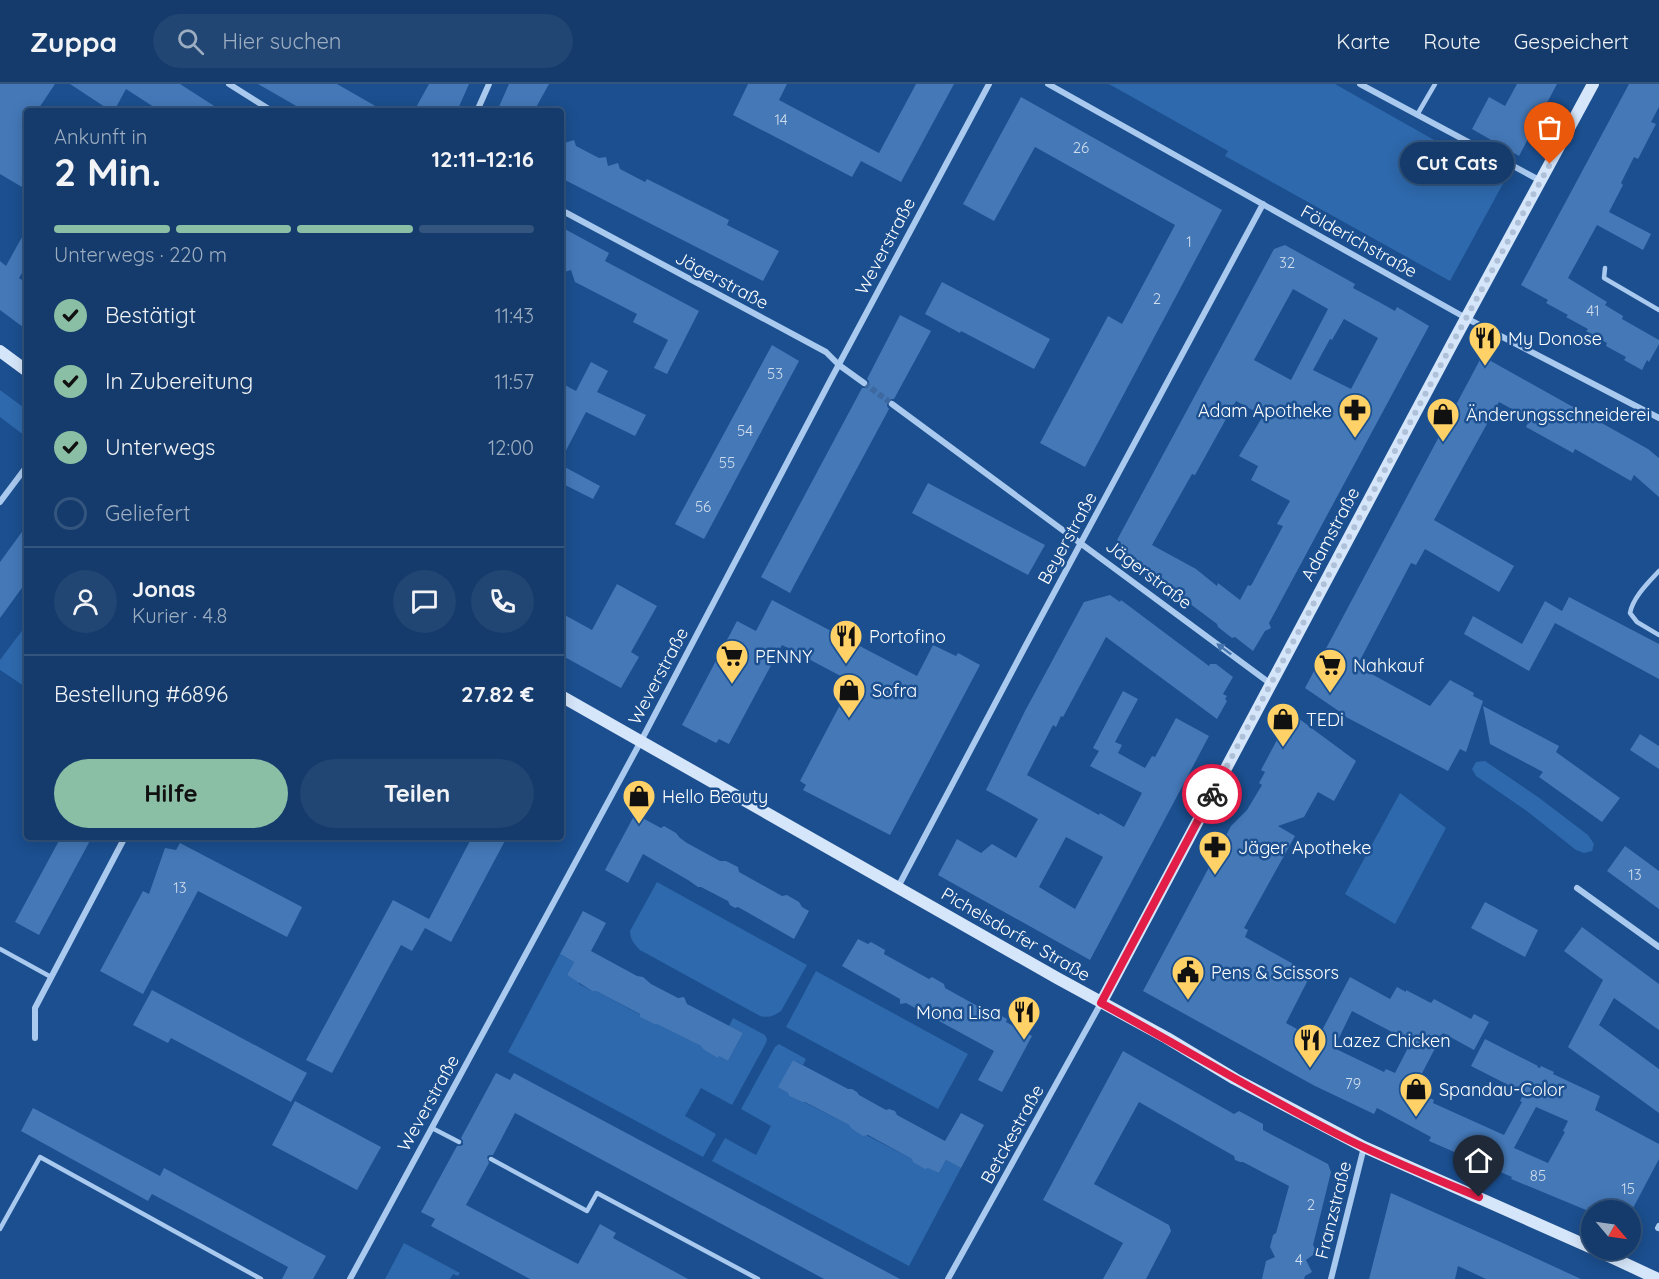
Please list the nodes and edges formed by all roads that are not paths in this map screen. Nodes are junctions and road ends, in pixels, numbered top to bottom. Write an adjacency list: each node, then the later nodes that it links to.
1 (229, 84): 8 (street)
2 (489, 84): 9 (street)
3 (989, 84): 18 (street, Weverstraße)
4 (1048, 84): 12 (street, Földerichstraße)
5 (1360, 84): 10 (street)
6 (1435, 84): 10 (lane)
7 (1593, 84): 11 (street, Adamstraße)
8 (267, 108)
9 (478, 108)
10 (1417, 115): 11 (street)
11 (1541, 181): 16 (street, Adamstraße)
12 (1263, 204): 16 (street, Földerichstraße); 25 (street, Beyerstraße)
13 (564, 212): 18 (street, Jägerstraße)
14 (1605, 268): 15 (lane)
15 (1659, 310)
16 (1466, 318): 22 (street, Földerichstraße); 28 (street, Adamstraße)
17 (0, 351): 19 (street)
18 (839, 365): 20 (street, Jägerstraße); 30 (street, Weverstraße)
19 (24, 369)
20 (864, 384)
21 (892, 404): 25 (street, Jägerstraße)
22 (1659, 418)
23 (24, 470): 24 (street)
24 (0, 502)
25 (1081, 543): 28 (street, Jägerstraße, one-way to 25); 32 (street, Beyerstraße)
26 (1659, 571): 27 (lane)
27 (1659, 635)
28 (1271, 684): 37 (street, Adamstraße)
29 (564, 698): 30 (street, Pichelsdorfer Straße)
30 (641, 741): 32 (street, Pichelsdorfer Straße); 39 (street, Weverstraße)
31 (123, 840): 36 (street)
32 (898, 887): 37 (street, Pichelsdorfer Straße)
33 (1577, 888): 34 (street)
34 (1659, 947)
35 (0, 949): 36 (lane)
36 (51, 976): 38 (street)
37 (1101, 1003): 41 (street, Pichelsdorfer Straße); 49 (street, Betckestraße)
38 (35, 1038)
39 (432, 1128): 40 (lane); 47 (street, Weverstraße)
40 (459, 1142)
41 (1364, 1147): 44 (street, Pichelsdorfer Straße); 50 (street, Franzstraße)
42 (491, 1159): 48 (lane)
43 (0, 1229): 46 (lane)
44 (1581, 1243)
45 (1617, 1260): 51 (street, Pichelsdorfer Straße)
46 (261, 1279)
47 (350, 1279)
48 (758, 1279)
49 (948, 1279)
50 (1331, 1279)
51 (1658, 1279)

